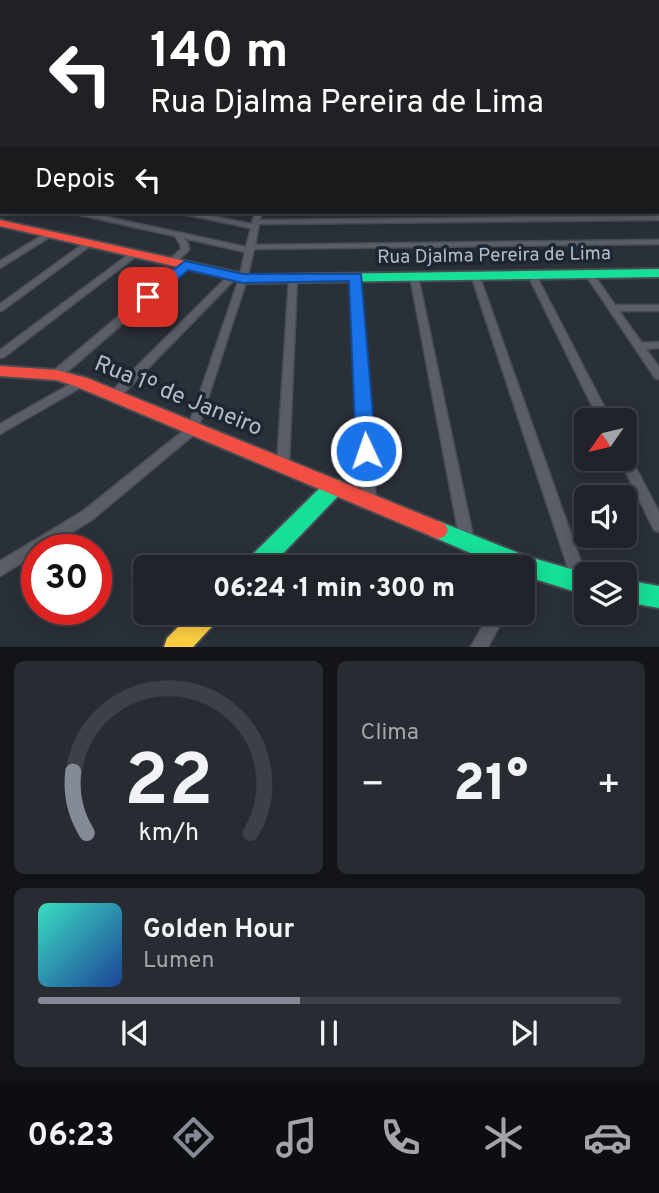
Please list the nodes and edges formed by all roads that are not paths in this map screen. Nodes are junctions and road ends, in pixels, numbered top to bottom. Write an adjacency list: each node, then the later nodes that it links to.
1 (84, 214): 8 (street)
2 (194, 214): 5 (street)
3 (258, 214): 5 (street)
4 (659, 218): 5 (street)
5 (255, 224): 12 (street)
6 (3, 226): 7 (street, Rua Djalma Pereira de Lima)
7 (49, 235): 11 (street, Rua Djalma Pereira de Lima); 16 (street)
8 (178, 236): 9 (street); 13 (street)
9 (208, 242): 12 (street); 13 (street)
10 (659, 242): 12 (street)
11 (90, 243): 14 (street, Rua Djalma Pereira de Lima); 25 (street)
12 (249, 249): 22 (street)
13 (184, 250): 15 (street)
14 (135, 254): 15 (street, Rua Djalma Pereira de Lima); 30 (street)
15 (178, 264): 22 (street, Rua Djalma Pereira de Lima); 32 (street)
16 (0, 265)
17 (659, 273): 18 (street, Rua Djalma Pereira de Lima)
18 (589, 274): 20 (street, Rua Djalma Pereira de Lima); 26 (street)
19 (475, 275): 20 (street, Rua Djalma Pereira de Lima); 21 (street, Rua Djalma Pereira de Lima); 47 (street)
20 (532, 275): 36 (street)
21 (414, 276): 23 (street, Rua Djalma Pereira de Lima); 44 (street)
22 (238, 277): 24 (street, Rua Djalma Pereira de Lima); 35 (street); 37 (street)
23 (356, 277): 24 (street, Rua Djalma Pereira de Lima); 42 (street)
24 (293, 278): 39 (street)
25 (0, 308)
26 (613, 308): 27 (street); 29 (street)
27 (659, 308)
28 (659, 345): 29 (street)
29 (639, 346): 33 (street)
30 (0, 355)
31 (0, 371): 32 (street, Rua 1º de Janeiro)
32 (56, 375): 34 (street, Rua 1º de Janeiro)
33 (659, 375)
34 (82, 382): 35 (street, Rua 1º de Janeiro); 38 (street)
35 (116, 395): 37 (street, Rua 1º de Janeiro)
36 (599, 408)
37 (193, 429): 39 (street, Rua 1º de Janeiro); 48 (street)
38 (0, 430)
39 (283, 464): 41 (street, Rua 1º de Janeiro)
40 (632, 471): 43 (street)
41 (334, 487): 42 (street, Rua 1º de Janeiro); 45 (street)
42 (369, 501): 44 (street, Rua 1º de Janeiro)
43 (659, 526)
44 (467, 541): 46 (street, Rua 1º de Janeiro)
45 (267, 555)
46 (497, 555)
47 (576, 562)
48 (0, 569)
49 (535, 571): 50 (street, Rua 1º de Janeiro)
50 (574, 581)
51 (637, 593): 52 (street)
52 (659, 597)
53 (197, 625): 55 (street)
54 (492, 625): 56 (street)
55 (176, 647)
56 (479, 647)

